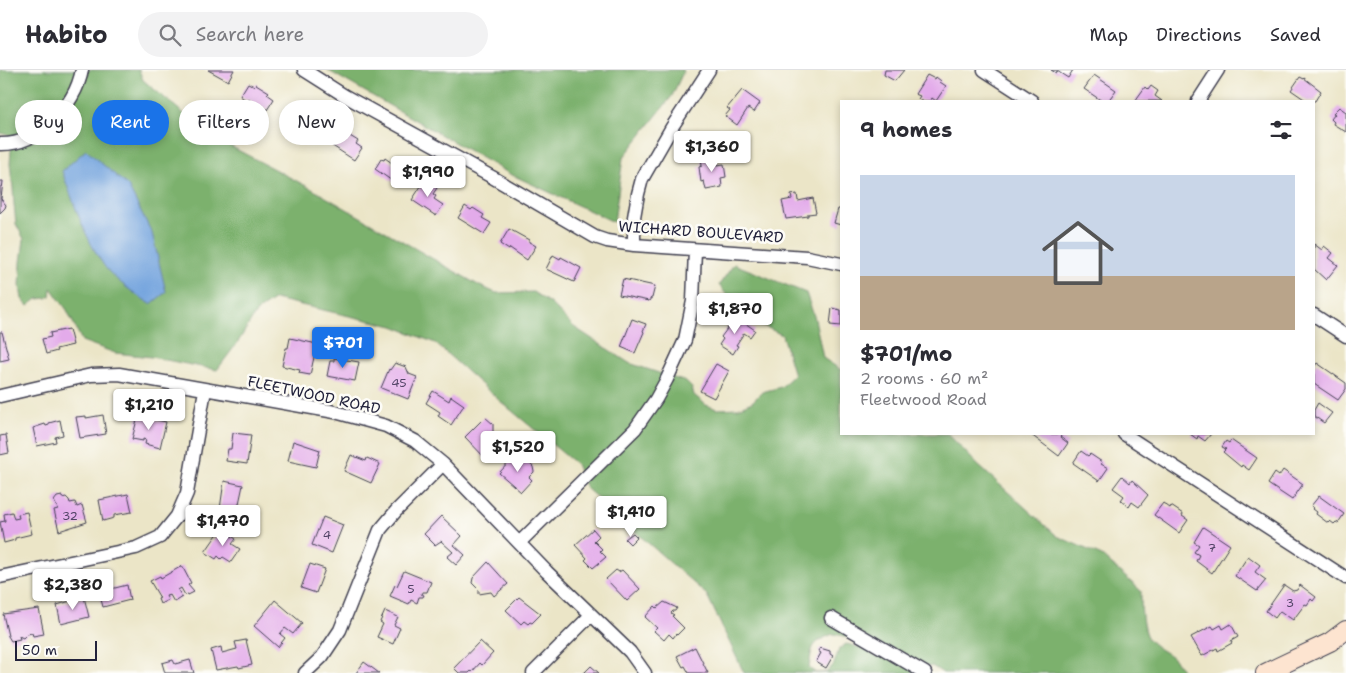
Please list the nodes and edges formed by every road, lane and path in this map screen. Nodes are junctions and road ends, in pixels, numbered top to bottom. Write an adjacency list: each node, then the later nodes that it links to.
1 (82, 70): 8 (street)
2 (304, 70): 9 (street, WICHARD BOULEVARD)
3 (709, 70): 9 (street)
4 (984, 70): 6 (street)
5 (1218, 70): 7 (street)
6 (1030, 100)
7 (1199, 100)
8 (0, 144)
9 (634, 245): 10 (street, WICHARD BOULEVARD)
10 (695, 250): 11 (street, WICHARD BOULEVARD); 18 (street)
11 (840, 264)
12 (1315, 316): 13 (street)
13 (1346, 336)
14 (205, 390): 15 (street, FLEETWOOD ROAD); 17 (street, FLEETWOOD ROAD); 19 (street)
15 (0, 396)
16 (1126, 435): 20 (street)
17 (443, 464): 18 (street, FLEETWOOD ROAD); 24 (street)
18 (520, 542): 21 (street, FLEETWOOD ROAD)
19 (0, 577)
20 (1346, 578)
21 (591, 615): 25 (street); 26 (street, FLEETWOOD ROAD)
22 (831, 618): 27 (street)
23 (1346, 630): 28 (street)
24 (305, 673)
25 (532, 673)
26 (645, 673)
27 (925, 673)
28 (1265, 673)

